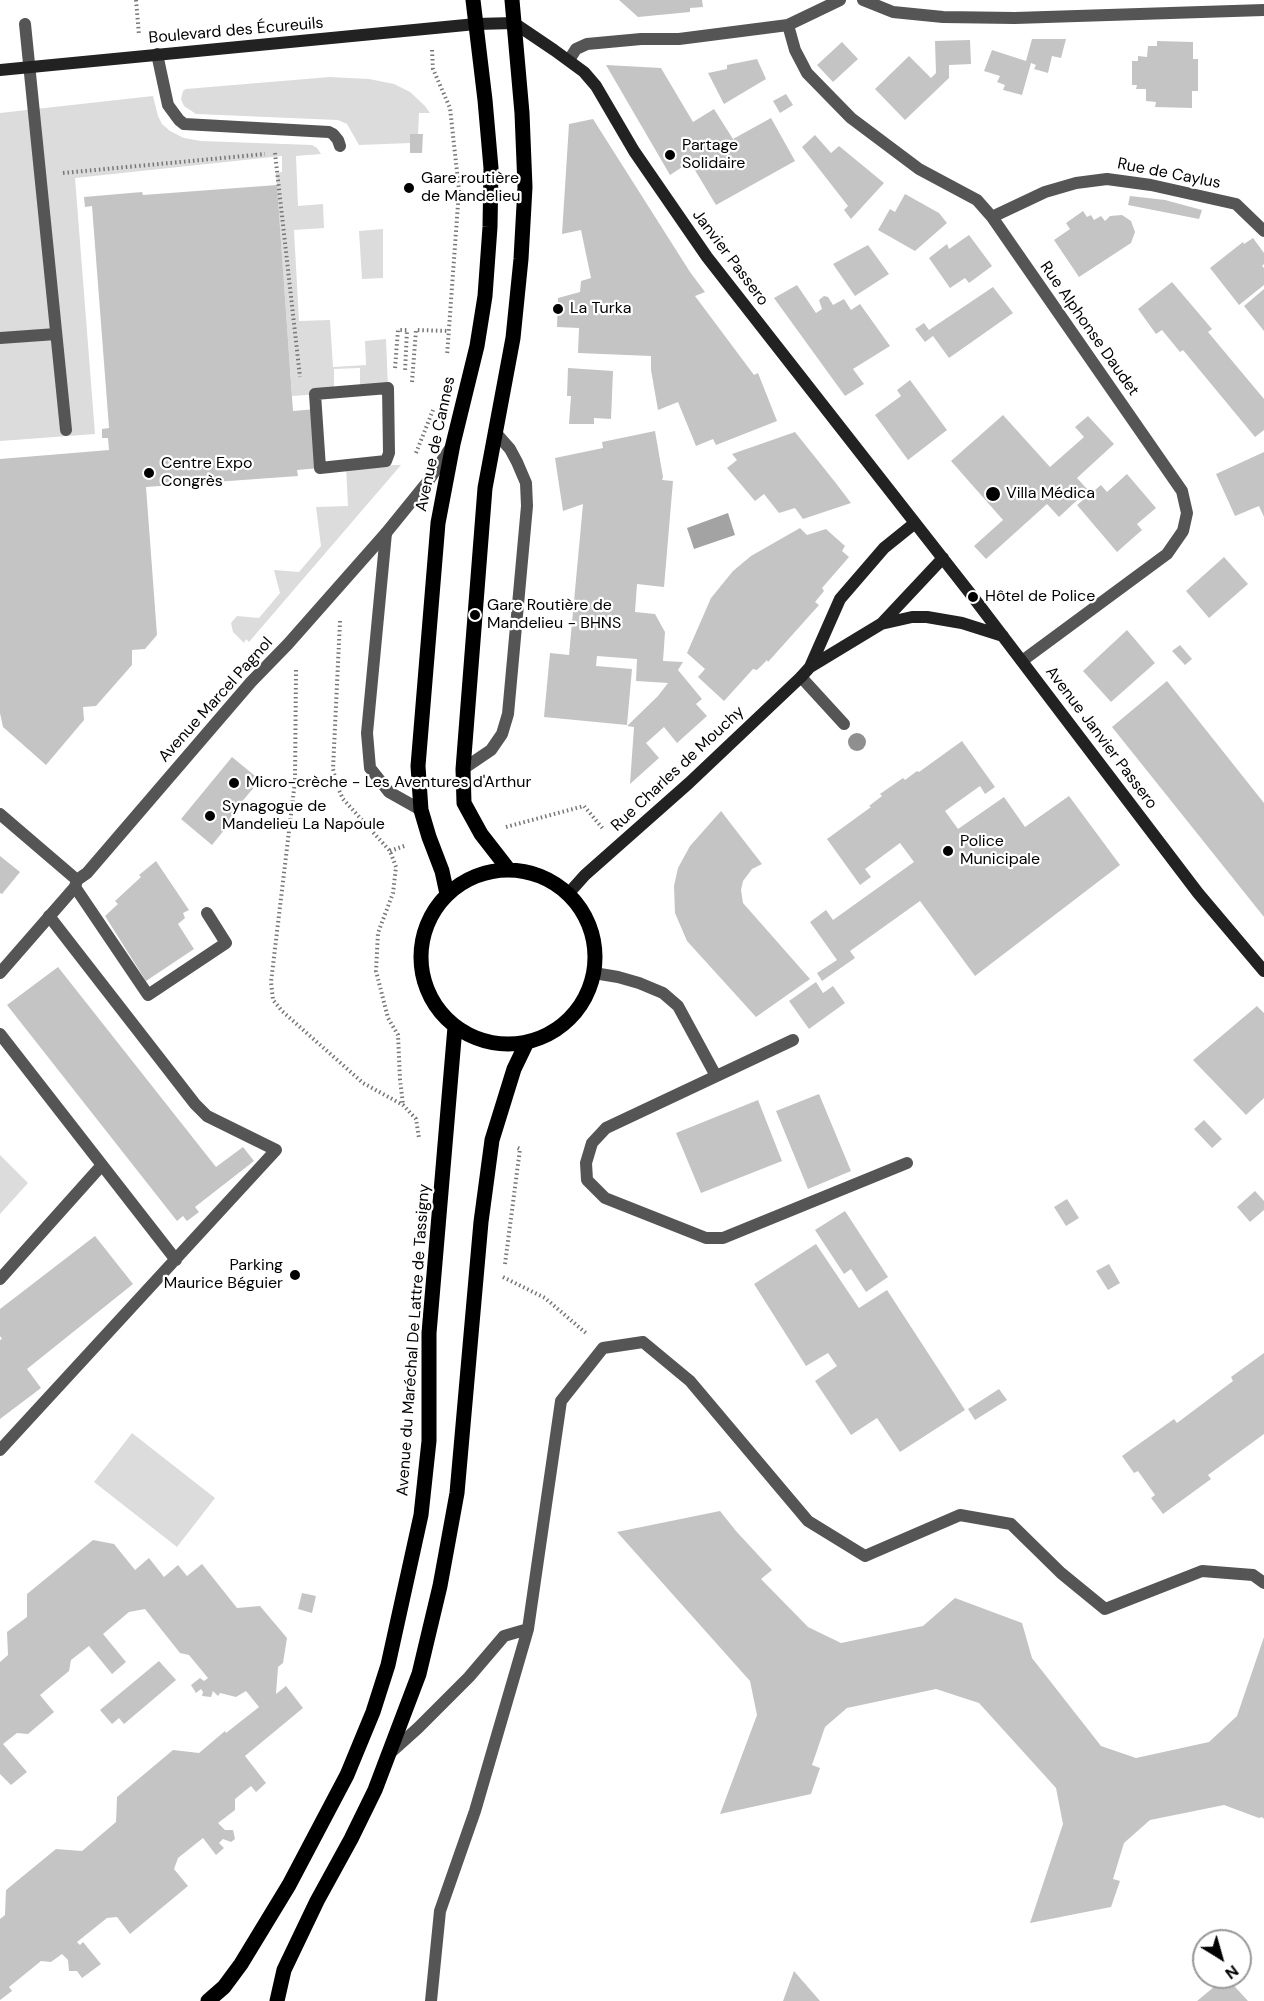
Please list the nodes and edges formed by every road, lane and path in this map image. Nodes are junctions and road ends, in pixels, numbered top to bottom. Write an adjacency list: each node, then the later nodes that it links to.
1 (136, 0): 13 (path)
2 (473, 0): 9 (main road, Avenue de Cannes)
3 (512, 0): 7 (main road)
4 (840, 0): 10 (street)
5 (863, 0): 6 (street)
6 (1264, 10)
7 (514, 23): 9 (street, Boulevard des Écureuils); 14 (street, Janvier Passero); 31 (main road)
8 (25, 24): 15 (street)
9 (476, 24): 11 (street, Boulevard des Écureuils); 34 (main road, Avenue de Cannes)
10 (788, 25): 14 (street); 19 (street, Rue Alphonse Daudet)
11 (430, 28): 12 (street, Boulevard des Écureuils); 21 (path)
12 (157, 54): 13 (street, Boulevard des Écureuils); 17 (street)
13 (140, 56): 15 (street, Boulevard des Écureuils)
14 (569, 60): 36 (street, Janvier Passero)
15 (29, 67): 16 (street, Boulevard des Écureuils); 18 (street)
16 (0, 70)
17 (340, 146)
18 (39, 175): 22 (street); 28 (path)
19 (992, 218): 20 (street, Rue de Caylus); 43 (street, Rue Alphonse Daudet)
20 (1264, 231)
21 (449, 332): 24 (path); 27 (path)
22 (56, 334): 23 (street); 30 (street)
23 (0, 338)
24 (446, 366)
25 (405, 374): 26 (path)
26 (395, 376)
27 (411, 384)
28 (325, 393): 28 (street)
29 (434, 409): 33 (path)
30 (66, 430)
31 (495, 432): 46 (main road); 46 (street)
32 (415, 439): 33 (path)
33 (422, 441): 35 (path)
34 (453, 444): 37 (street, Avenue Marcel Pagnol); 47 (main road, Avenue de Cannes)
35 (412, 461)
36 (915, 523): 38 (street, Avenue Janvier Passero); 44 (street, Rue Charles de Mouchy)
37 (386, 533): 39 (street, Avenue Marcel Pagnol); 47 (street)
38 (943, 558): 40 (street, Rue Charles de Mouchy); 41 (street, Avenue Janvier Passero)
39 (330, 596): 42 (street, Avenue Marcel Pagnol); 63 (path)
40 (881, 624): 41 (street, Rue Charles de Mouchy); 44 (street, Rue Charles de Mouchy)
41 (1003, 636): 43 (street, Avenue Janvier Passero)
42 (288, 644): 50 (street, Avenue Marcel Pagnol); 63 (path)
43 (1022, 661): 55 (street, Avenue Janvier Passero)
44 (806, 672): 45 (street); 52 (street, Rue Charles de Mouchy)
45 (844, 724)
46 (463, 769): 49 (main road)
47 (421, 810): 51 (main road, Avenue de Cannes)
48 (0, 814): 50 (street)
49 (509, 870): 51 (main road); 52 (main road)
50 (76, 884): 53 (street); 54 (street, Avenue Marcel Pagnol)
51 (447, 894): 58 (main road)
52 (568, 894): 57 (main road)
53 (207, 913)
54 (49, 916): 56 (street, Avenue Marcel Pagnol); 67 (street)
55 (1264, 970)
56 (0, 973)
57 (594, 974): 61 (main road); 62 (street)
58 (455, 1027): 61 (main road); 75 (main road, Avenue du Maréchal De Lattre de Tassigny)
59 (0, 1034): 66 (street)
60 (793, 1040): 62 (street)
61 (527, 1042): 74 (main road)
62 (716, 1076): 65 (street)
63 (403, 1105): 64 (path)
64 (418, 1148)
65 (907, 1162)
66 (102, 1165): 67 (street); 69 (street)
67 (176, 1260): 71 (street)
68 (503, 1277): 70 (path)
69 (0, 1279)
70 (603, 1348): 72 (street); 73 (street)
71 (0, 1450)
72 (1264, 1583)
73 (528, 1629): 74 (street); 77 (street)
74 (388, 1755): 76 (main road)
75 (208, 2001)
76 (277, 2001)
77 (431, 2001)

